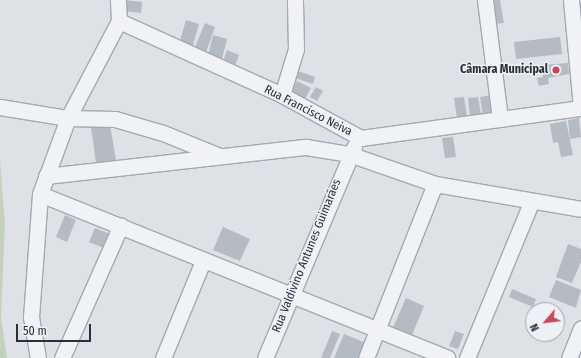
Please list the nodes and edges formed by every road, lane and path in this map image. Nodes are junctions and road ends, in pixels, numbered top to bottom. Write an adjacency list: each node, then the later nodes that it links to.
1 (118, 0): 5 (street)
2 (295, 0): 6 (street)
3 (485, 0): 10 (street)
4 (571, 0): 8 (street)
5 (119, 21): 6 (street, Rua Francisco Neiva); 9 (street)
6 (282, 95): 11 (street, Rua Francisco Neiva)
7 (1, 107): 9 (street)
8 (581, 108): 10 (street, Rua Francisco Neiva)
9 (68, 118): 13 (street); 14 (street)
10 (500, 119): 11 (street, Rua Francisco Neiva)
11 (361, 138): 12 (street, Rua Valdivino Antunes Guimarães)
12 (349, 154): 13 (street); 15 (street); 21 (street, Rua Valdivino Antunes Guimarães)
13 (222, 157): 14 (street)
14 (46, 176): 16 (street)
15 (434, 184): 17 (street); 23 (street)
16 (40, 194): 19 (street); 24 (street)
17 (530, 202): 18 (street); 30 (street)
18 (581, 209)
19 (120, 225): 20 (street); 25 (street)
20 (203, 261): 21 (street); 26 (street)
21 (290, 295): 23 (street); 27 (street, Rua Valdivino Antunes Guimarães)
22 (581, 328): 31 (street)
23 (377, 332): 28 (street); 29 (street)
24 (38, 358)
25 (62, 358)
26 (163, 358)
27 (265, 358)
28 (366, 358)
29 (447, 358)
30 (467, 358)
31 (569, 358)

